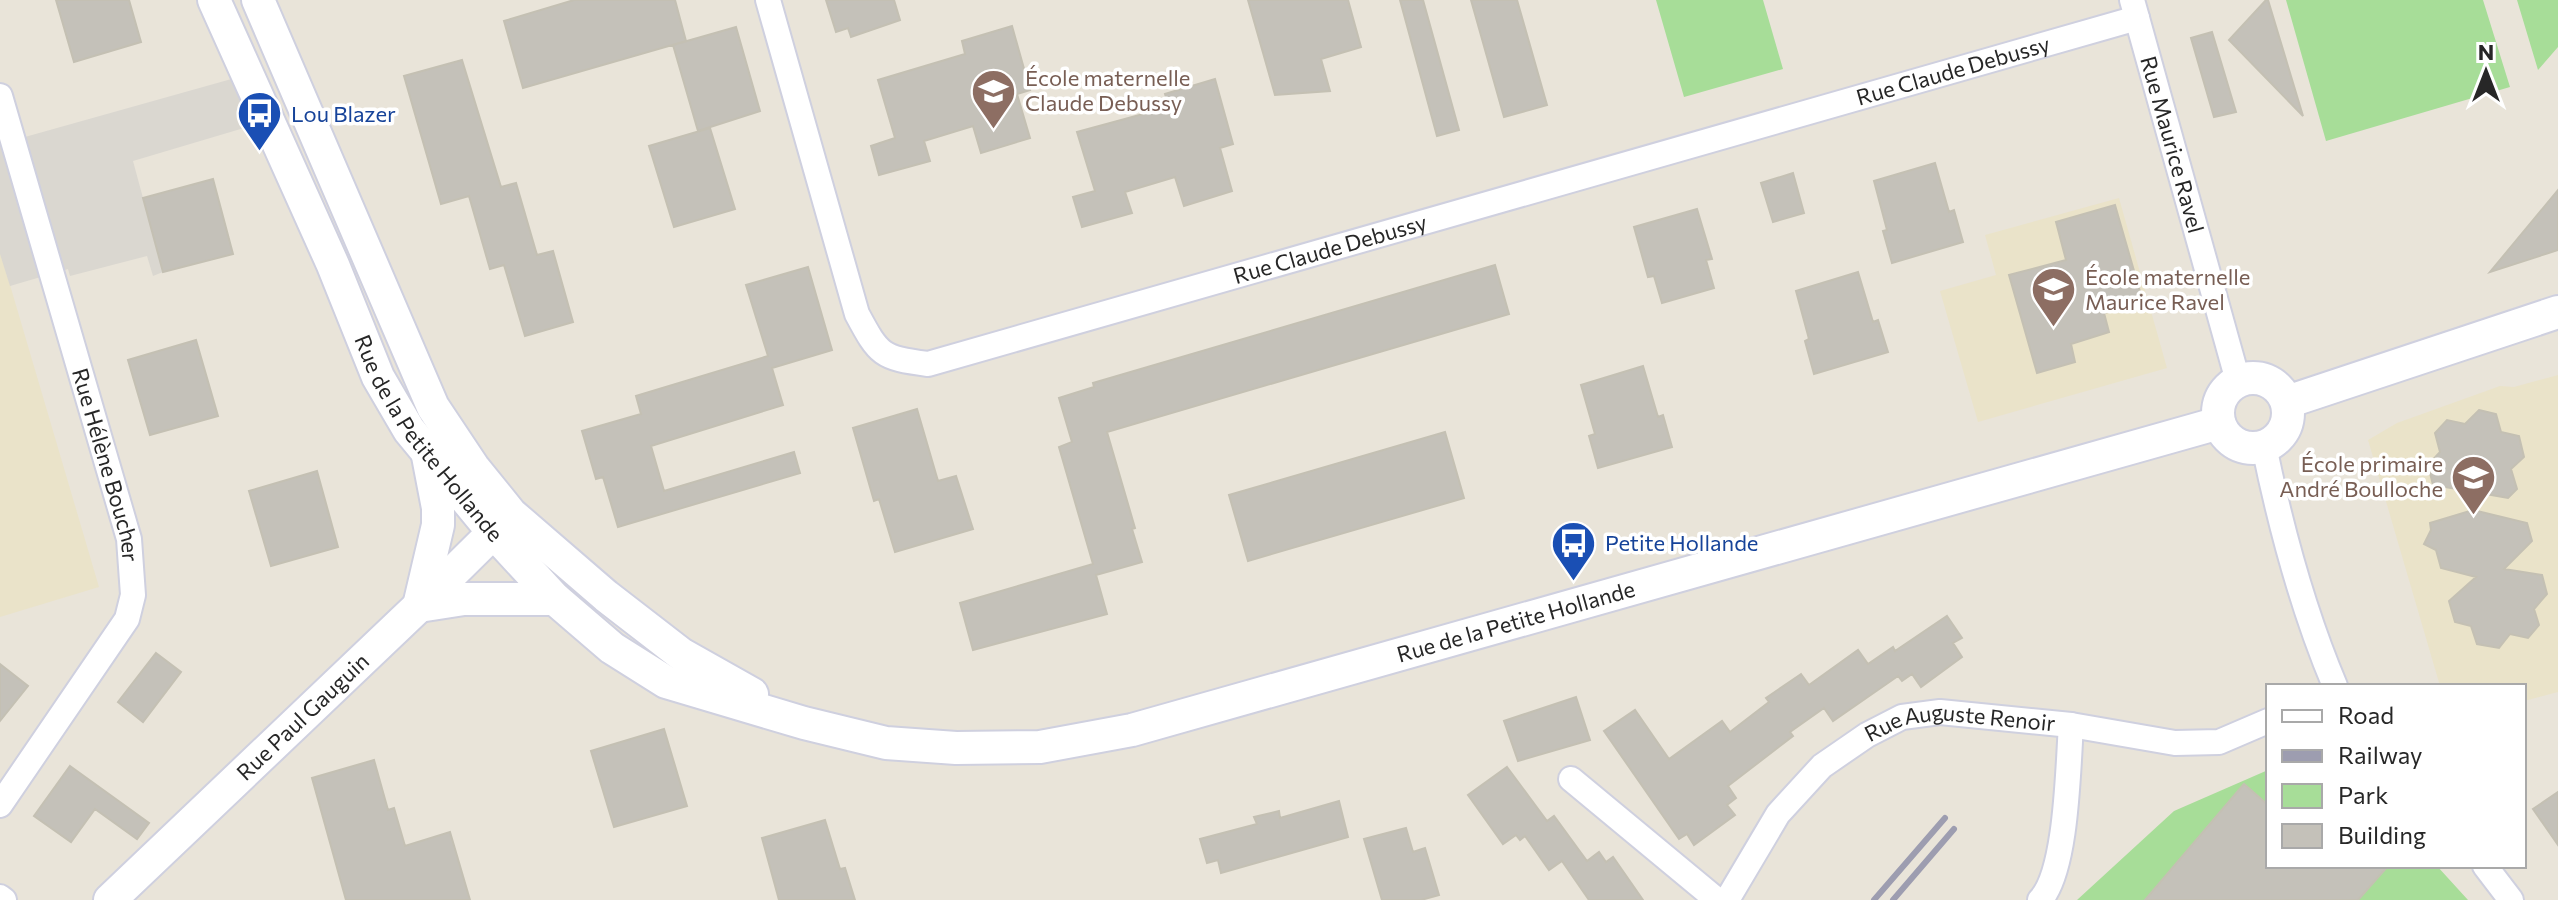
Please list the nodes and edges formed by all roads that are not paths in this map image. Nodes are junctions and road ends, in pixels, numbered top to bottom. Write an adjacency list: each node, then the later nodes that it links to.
1 (214, 0): 11 (street, Rue de la Petite Hollande)
2 (258, 0): 12 (street, Rue de la Petite Hollande)
3 (768, 0): 4 (street, Rue Claude Debussy)
4 (2135, 9): 7 (street, Rue Maurice Ravel)
5 (0, 96): 20 (street, Rue Hélène Boucher)
6 (2558, 312): 8 (street)
7 (2238, 381): 8 (street); 9 (street)
8 (2287, 402): 10 (street)
9 (2219, 423): 10 (street); 17 (street, Rue de la Petite Hollande)
10 (2264, 446): 15 (street)
11 (428, 453): 12 (street, Rue de la Petite Hollande); 14 (street)
12 (502, 523): 13 (street, Rue de la Petite Hollande); 14 (street, Rue Paul Gauguin); 17 (street, Rue de la Petite Hollande)
13 (555, 599): 14 (street); 17 (street, Rue de la Petite Hollande)
14 (419, 606): 22 (street, Rue Paul Gauguin)
15 (2334, 684)
16 (2266, 722): 18 (street, Rue Auguste Renoir)
17 (804, 723)
18 (2071, 725): 24 (street, Rue Auguste Renoir); 25 (street)
19 (1571, 779): 23 (street)
20 (0, 805)
21 (2487, 868): 26 (street)
22 (110, 900)
23 (1717, 900)
24 (1727, 900)
25 (2040, 900)
26 (2511, 900)

